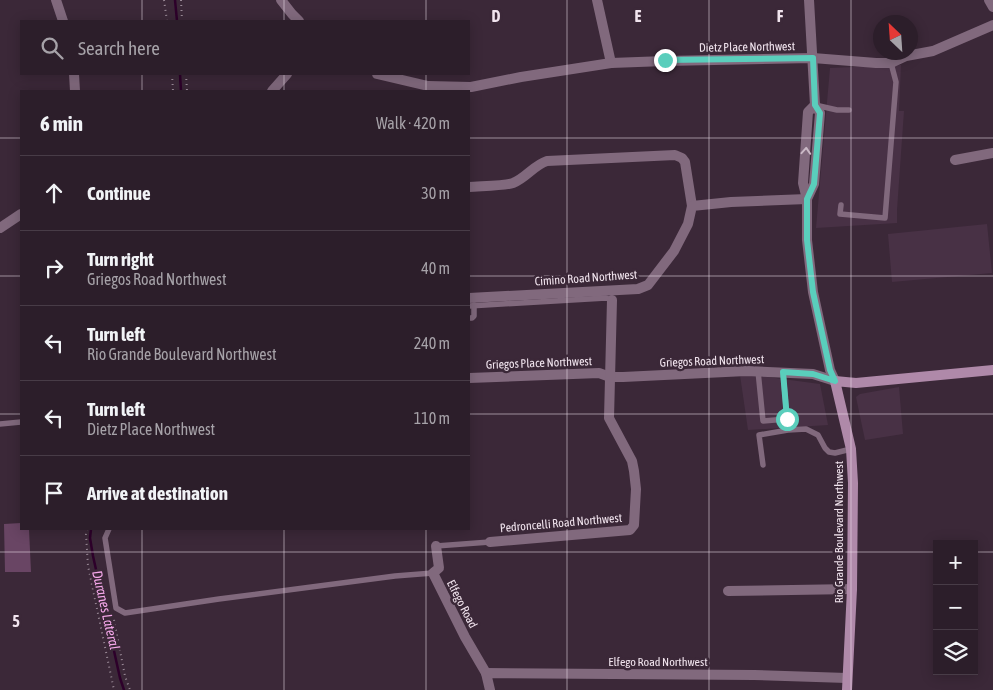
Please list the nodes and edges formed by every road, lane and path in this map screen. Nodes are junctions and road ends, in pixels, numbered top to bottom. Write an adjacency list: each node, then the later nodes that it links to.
1 (56, 0): 9 (street)
2 (164, 0): 10 (path)
3 (181, 0): 11 (path)
4 (281, 0): 12 (street)
5 (597, 0): 15 (street)
6 (809, 0): 14 (street, Rio Grande Boulevard Northwest)
7 (989, 0): 8 (street)
8 (993, 8)
9 (63, 20)
10 (167, 20)
11 (182, 20)
12 (298, 20)
13 (993, 25): 16 (street, Dietz Place Northwest)
14 (813, 58): 15 (street, Dietz Place Northwest); 16 (street, Dietz Place Northwest); 26 (street, Rio Grande Boulevard Northwest)
15 (611, 63): 21 (street, Dietz Place Northwest)
16 (891, 63): 32 (lane)
17 (74, 75): 22 (street)
18 (172, 75): 23 (path)
19 (186, 75): 24 (path)
20 (286, 75): 25 (street)
21 (381, 75)
22 (75, 90)
23 (173, 90)
24 (187, 90)
25 (273, 90)
26 (815, 105): 27 (lane); 31 (street, Rio Grande Boulevard Northwest)
27 (849, 110)
28 (993, 154): 29 (street)
29 (955, 160)
30 (470, 187): 33 (street)
31 (807, 199): 33 (street); 44 (street, Rio Grande Boulevard Northwest)
32 (841, 205)
33 (692, 206): 37 (street, Cimino Road Northwest)
34 (20, 215): 35 (street)
35 (0, 228)
36 (612, 300): 37 (lane); 42 (street, Pedroncelli Road Northwest)
37 (470, 303): 38 (lane)
38 (470, 318)
39 (993, 370): 44 (main road, Griegos Road Northwest)
40 (758, 371): 41 (street, Griegos Road Northwest); 42 (street, Griegos Road Northwest); 45 (lane)
41 (783, 372): 44 (street, Griegos Road Northwest); 45 (lane)
42 (610, 377): 43 (street, Griegos Place Northwest); 53 (street, Pedroncelli Road Northwest)
43 (470, 378)
44 (835, 381): 49 (main road, Rio Grande Boulevard Northwest)
45 (787, 419): 48 (lane)
46 (20, 422): 47 (lane)
47 (0, 424)
48 (788, 430): 49 (lane); 50 (lane)
49 (851, 449): 56 (main road, Rio Grande Boulevard Northwest)
50 (763, 465)
51 (87, 530): 60 (path)
52 (109, 530): 55 (lane)
53 (490, 542): 54 (lane, Pedroncelli Road Northwest)
54 (436, 546): 55 (street, Elfego Road)
55 (433, 573): 58 (street, Elfego Road)
56 (852, 590): 57 (street); 59 (main road, Rio Grande Boulevard Northwest)
57 (728, 591)
58 (486, 673): 59 (street, Elfego Road Northwest); 61 (street)
59 (847, 678): 62 (main road, Rio Grande Boulevard Northwest)
60 (114, 690)
61 (490, 690)
62 (847, 690)

